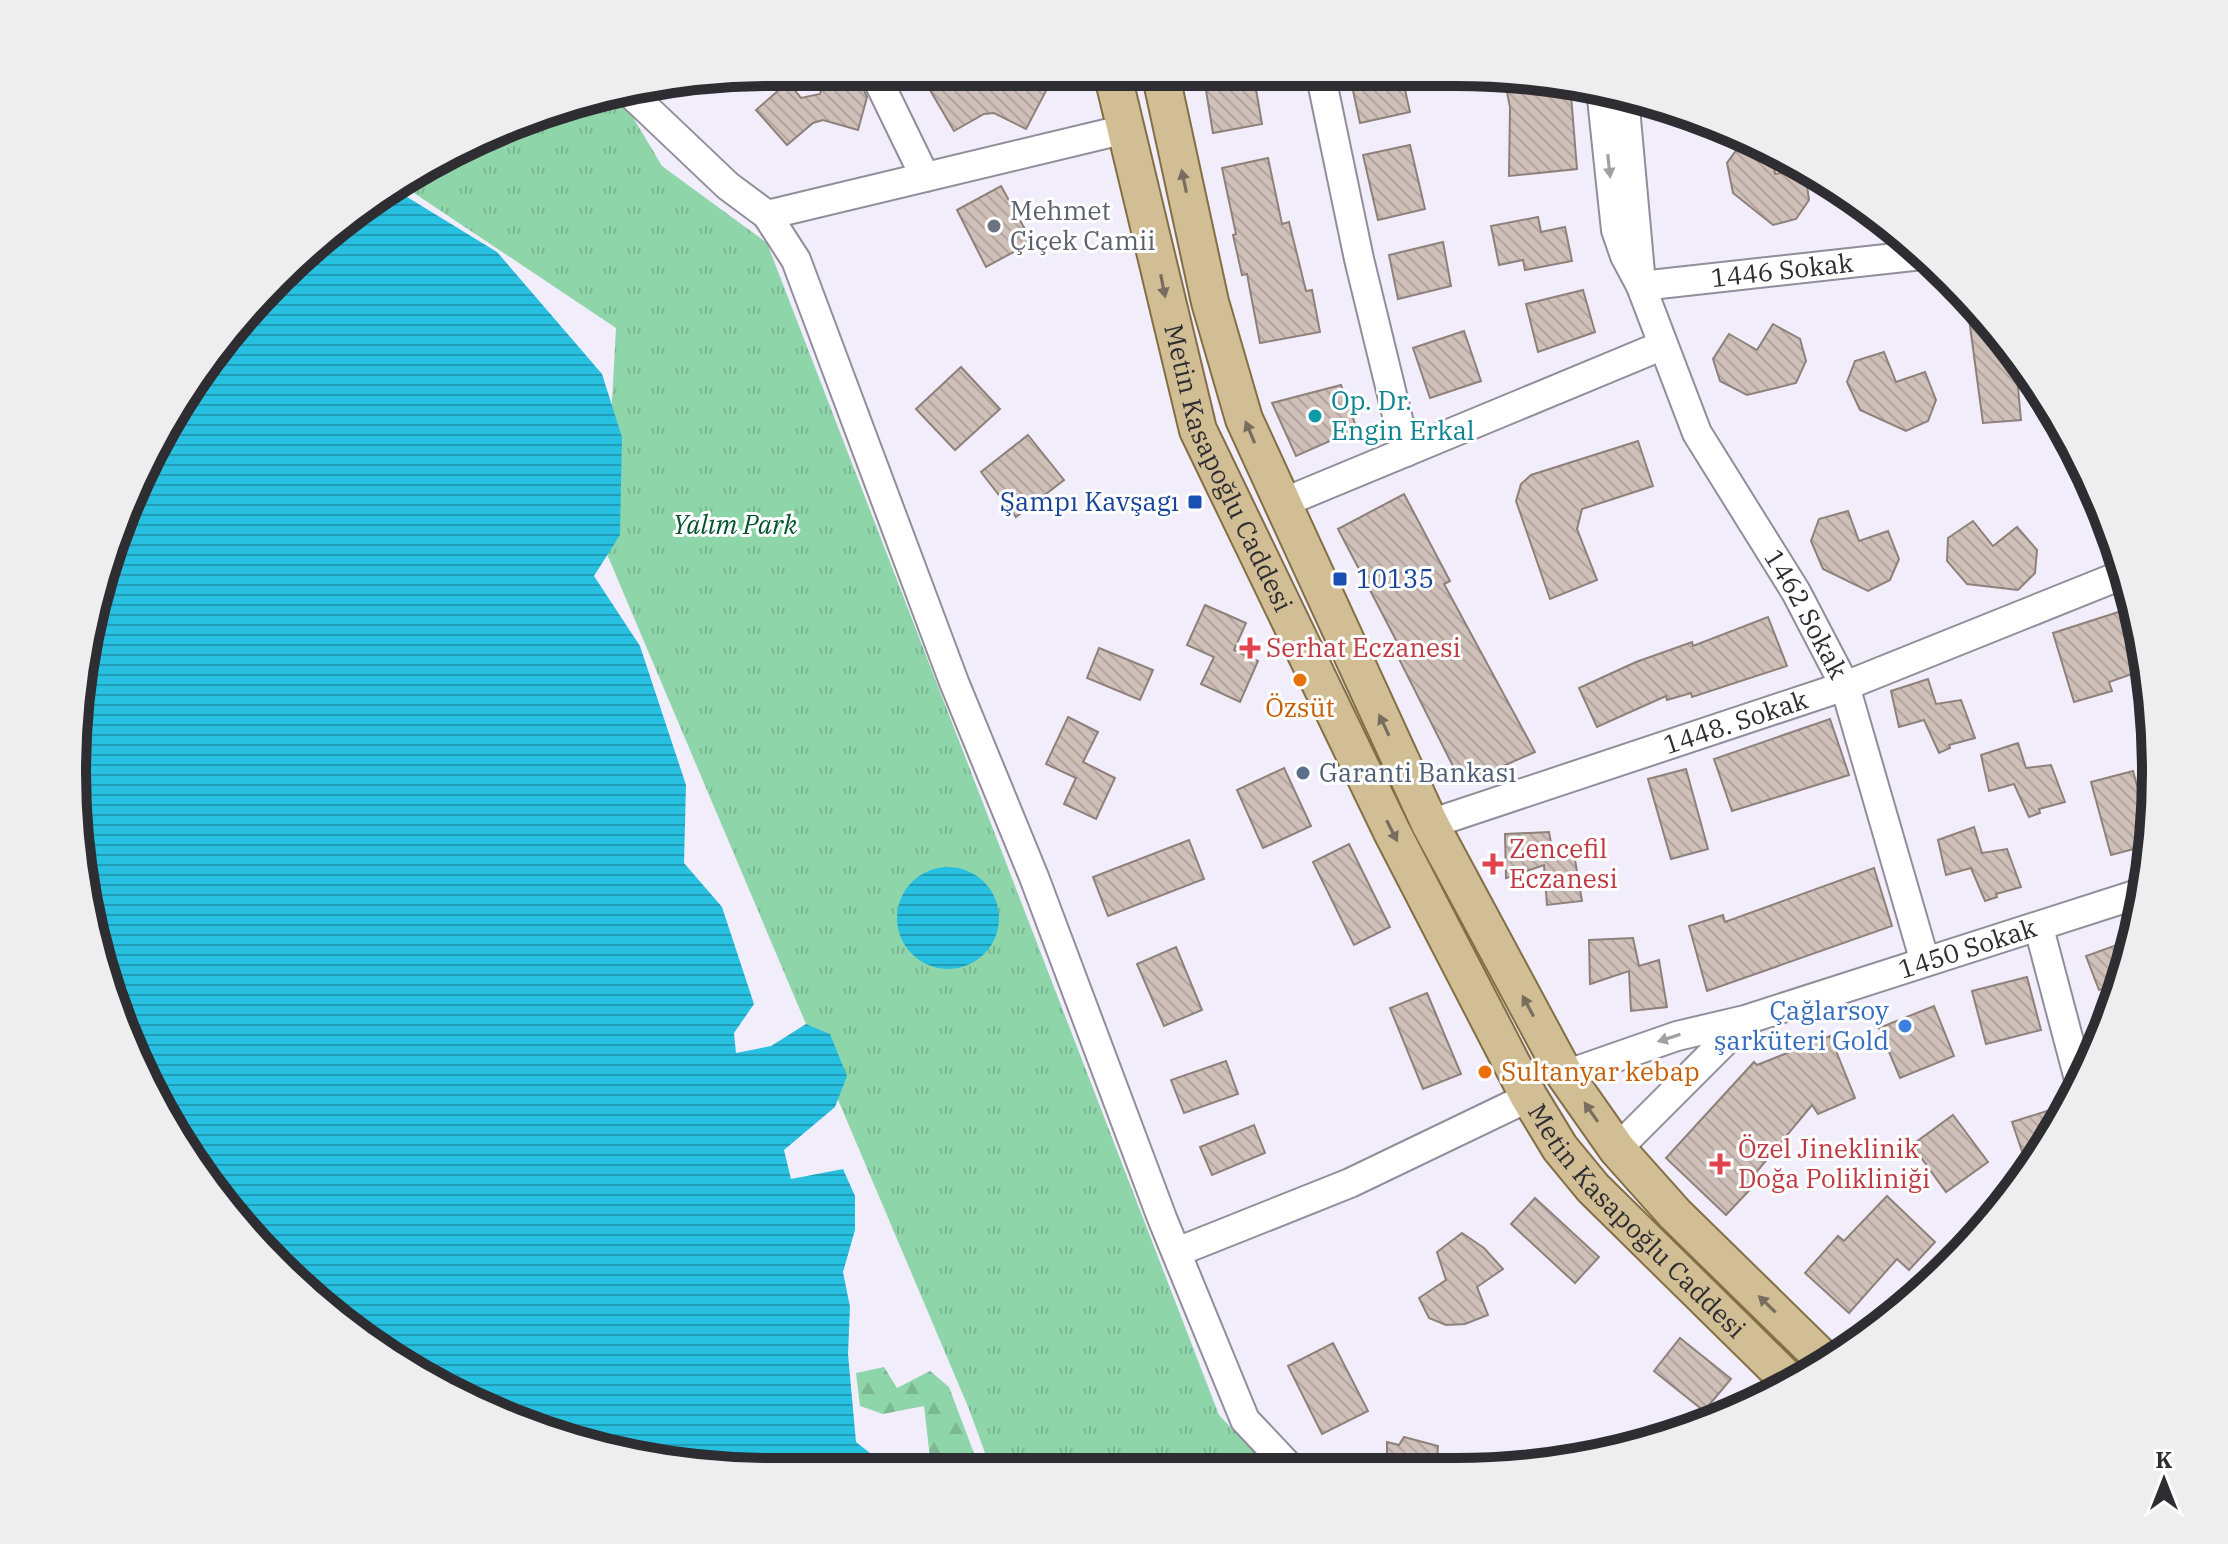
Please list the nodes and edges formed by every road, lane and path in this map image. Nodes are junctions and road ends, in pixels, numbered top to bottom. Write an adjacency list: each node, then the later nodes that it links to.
1 (881, 86): 9 (street)
2 (1115, 86): 8 (main road, Metin Kasapoğlu Caddesi)
3 (1163, 86): 15 (main road, Metin Kasapoğlu Caddesi, one-way to 3)
4 (1323, 86): 14 (street)
5 (637, 99): 10 (street)
6 (1602, 102): 12 (street, 1462 Sokak, one-way to 12)
7 (1625, 107): 12 (street, 1462 Sokak)
8 (1126, 129): 9 (street); 25 (main road, Metin Kasapoğlu Caddesi, one-way to 25)
9 (925, 177): 10 (street)
10 (767, 215): 27 (street)
11 (1909, 256): 12 (street, 1446 Sokak)
12 (1641, 286): 13 (street, 1462 Sokak)
13 (1661, 346): 14 (street); 17 (street, 1462 Sokak)
14 (1406, 452): 15 (street)
15 (1280, 504): 18 (main road, Metin Kasapoğlu Caddesi, one-way to 15)
16 (2114, 578): 17 (street, 1448. Sokak)
17 (1845, 686): 18 (street, 1448. Sokak); 21 (street, 1462 Sokak)
18 (1430, 824): 24 (main road, Metin Kasapoğlu Caddesi, one-way to 18)
19 (2130, 897): 20 (street, 1450 Sokak)
20 (2039, 928): 21 (street, 1450 Sokak); 23 (street)
21 (1925, 962): 22 (street, 1450 Sokak)
22 (1745, 1020): 24 (street, 1450 Sokak, one-way to 24); 26 (street, 1450 Sokak)
23 (2075, 1066)
24 (1565, 1075): 26 (main road, Metin Kasapoğlu Caddesi, one-way to 24)
25 (1529, 1097): 27 (street); 29 (main road, Metin Kasapoğlu Caddesi)
26 (1617, 1149): 28 (main road, Metin Kasapoğlu Caddesi, one-way to 26)
27 (1177, 1252): 30 (street)
28 (1818, 1354)
29 (1783, 1375)
30 (1281, 1458)

